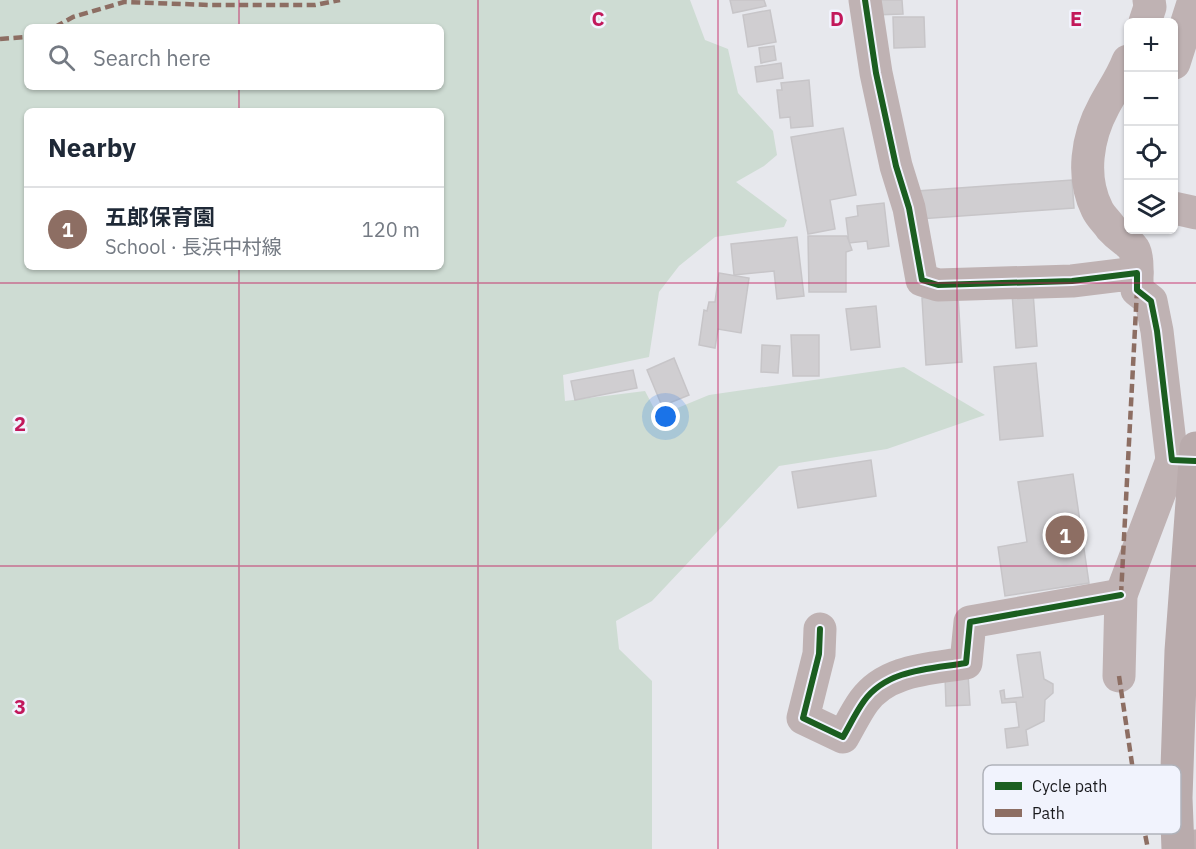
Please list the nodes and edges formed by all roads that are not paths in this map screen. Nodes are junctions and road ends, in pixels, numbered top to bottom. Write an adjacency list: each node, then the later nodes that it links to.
1 (865, 0): 9 (street)
2 (1149, 0): 4 (street)
3 (1194, 0): 5 (street)
4 (1146, 18)
5 (1178, 48)
6 (1124, 71): 9 (street)
7 (1178, 209): 8 (street)
8 (1196, 213)
9 (1137, 273): 10 (street)
10 (1188, 456): 11 (street); 14 (main road)
11 (1120, 595): 12 (street); 13 (street)
12 (820, 629)
13 (1119, 676)
14 (1177, 765)
15 (1177, 834): 16 (main road)
16 (1178, 849)

